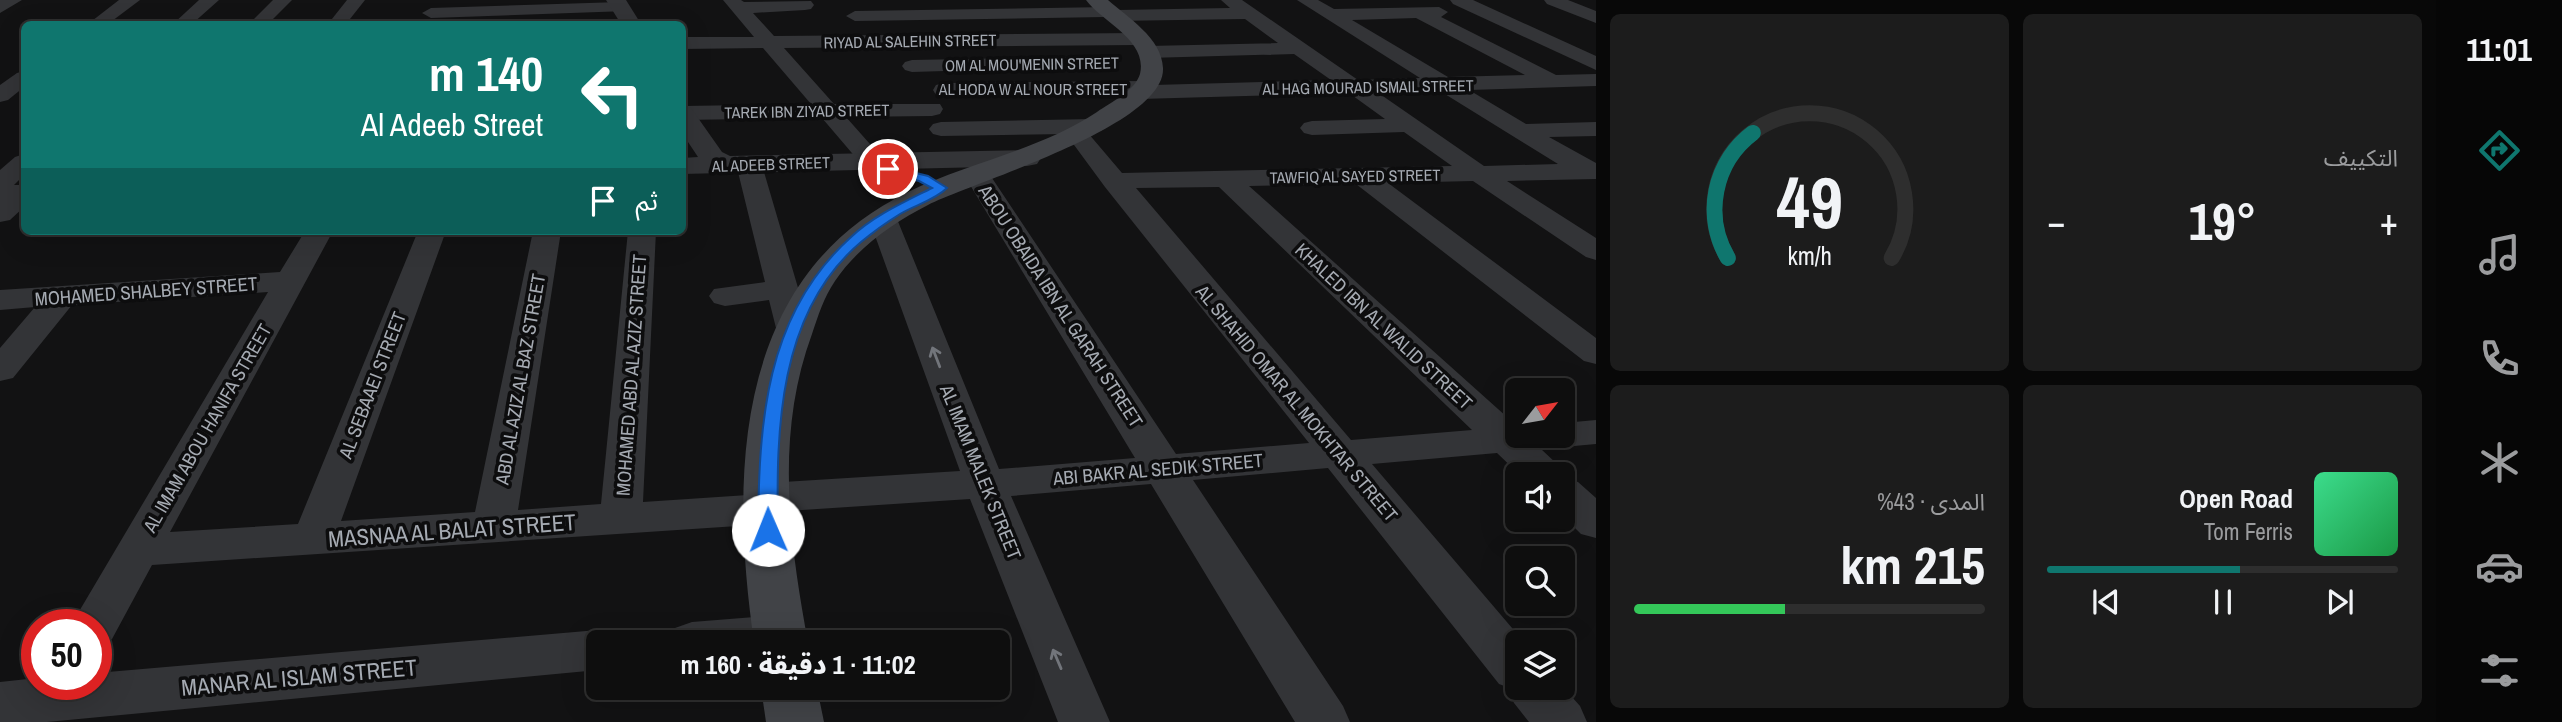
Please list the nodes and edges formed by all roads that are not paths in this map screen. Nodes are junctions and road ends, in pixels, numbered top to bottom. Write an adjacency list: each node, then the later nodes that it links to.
1 (12, 0): 13 (street)
2 (131, 0): 24 (street)
3 (210, 0): 25 (street)
4 (283, 0): 26 (street)
5 (356, 0): 27 (street)
6 (1230, 0): 19 (street)
7 (1306, 0): 21 (street)
8 (1373, 0): 20 (street)
9 (1459, 0): 15 (street)
10 (1553, 0): 23 (street)
11 (735, 4): 12 (street); 29 (street)
12 (805, 5)
13 (0, 7)
14 (1106, 9): 19 (street); 22 (street); 35 (main road)
15 (1481, 10): 20 (street); 33 (street)
16 (597, 11): 17 (street); 18 (street)
17 (623, 11)
18 (431, 13)
19 (1249, 13): 31 (street)
20 (1408, 13): 21 (street); 38 (street)
21 (1331, 15): 39 (street)
22 (855, 16)
23 (1596, 18)
24 (101, 21)
25 (186, 21)
26 (261, 21)
27 (339, 21)
28 (900, 40): 29 (street, RIYAD AL SALEHIN STREET); 34 (street, ABOU OBAIDA IBN AL GARAH STREET); 35 (street, RIYAD AL SALEHIN STREET)
29 (768, 42): 30 (street, RIYAD AL SALEHIN STREET); 42 (street)
30 (686, 43)
31 (1299, 48): 35 (street); 40 (street)
32 (1099, 63): 34 (street, OM AL MOU'MENIN STREET)
33 (1596, 64)
34 (912, 66): 43 (street, ABOU OBAIDA IBN AL GARAH STREET)
35 (1141, 66): 40 (street, AL HAG MOURAD ISMAIL STREET); 43 (street, AL HODA W AL NOUR STREET); 49 (main road)
36 (21, 79): 41 (street)
37 (1596, 80): 38 (street, AL HAG MOURAD ISMAIL STREET)
38 (1553, 81): 39 (street, AL HAG MOURAD ISMAIL STREET)
39 (1445, 85): 40 (street, AL HAG MOURAD ISMAIL STREET); 50 (street)
40 (1354, 88): 46 (street)
41 (0, 95)
42 (829, 110): 43 (street, TAREK IBN ZIYAD STREET); 44 (street, TAREK IBN ZIYAD STREET); 51 (street)
43 (932, 110): 49 (street); 58 (street, ABOU OBAIDA IBN AL GARAH STREET)
44 (686, 113)
45 (686, 118): 53 (street)
46 (1408, 125): 47 (street); 56 (street)
47 (1312, 128)
48 (1596, 129): 50 (street)
49 (1085, 131): 58 (main road); 61 (street, AL SHAHID OMAR AL MOKHTAR STREET)
50 (1521, 131): 55 (street)
51 (872, 161): 53 (street, AL ADEEB STREET); 58 (street, AL ADEEB STREET)
52 (686, 166): 53 (street, AL ADEEB STREET)
53 (738, 168): 57 (street, AL ADEEB STREET); 58 (street, AL ADEEB STREET); 71 (street)
54 (21, 169): 62 (street)
55 (1592, 171): 56 (street, TAWFIQ AL SAYED STREET)
56 (1478, 173): 59 (street, TAWFIQ AL SAYED STREET); 69 (street)
57 (686, 174)
58 (948, 175): 64 (main road); 85 (street, ABOU OBAIDA IBN AL GARAH STREET)
59 (1362, 176): 60 (street, TAWFIQ AL SAYED STREET); 76 (street)
60 (1225, 178): 61 (street, TAWFIQ AL SAYED STREET); 80 (street, KHALED IBN AL WALID STREET)
61 (1114, 181): 83 (street, AL SHAHID OMAR AL MOKHTAR STREET)
62 (12, 189): 63 (street)
63 (0, 214)
64 (883, 219): 75 (main road); 86 (street, AL IMAM MALEK STREET, one-way to 64)
65 (317, 235): 70 (street, AL IMAM ABOU HANIFA STREET)
66 (430, 235): 92 (street, AL SEBAAEI STREET)
67 (546, 235): 91 (street, ABD AL AZIZ AL BAZ STREET)
68 (642, 235): 89 (street, MOHAMED ABD AL AZIZ STREET)
69 (1596, 251)
70 (291, 281): 72 (street, MOHAMED SHALBEY STREET); 93 (street, AL IMAM ABOU HANIFA STREET)
71 (782, 289): 73 (street); 75 (street)
72 (62, 296): 74 (street, MOHAMED SHALBEY STREET); 77 (street)
73 (725, 296)
74 (0, 300)
75 (794, 332): 87 (main road)
76 (1596, 354)
77 (0, 370)
78 (1596, 432): 79 (street)
79 (1575, 434)
80 (1505, 438)
81 (1505, 439): 83 (street, ABI BAKR AL SEDIK STREET)
82 (1516, 448): 84 (street, KHALED IBN AL WALID STREET)
83 (1338, 454): 85 (street, ABI BAKR AL SEDIK STREET); 97 (street, AL SHAHID OMAR AL MOKHTAR STREET)
84 (1530, 462)
85 (1165, 468): 86 (street, ABI BAKR AL SEDIK STREET); 104 (street, ABOU OBAIDA IBN AL GARAH STREET)
86 (985, 484): 87 (street, ABI BAKR AL SEDIK STREET); 103 (street, AL IMAM MALEK STREET, one-way to 86)
87 (767, 503): 89 (street, MASNAA AL BALAT STREET); 95 (main road)
88 (1575, 503): 90 (street)
89 (621, 519): 91 (street, MASNAA AL BALAT STREET)
90 (1596, 523)
91 (494, 527): 92 (street, MASNAA AL BALAT STREET)
92 (313, 539): 93 (street, MASNAA AL BALAT STREET)
93 (138, 550): 94 (street, AL IMAM ABOU HANIFA STREET)
94 (104, 609)
95 (779, 630)
96 (586, 651): 100 (street, MANAR AL ISLAM STREET)
97 (1505, 655)
98 (791, 700): 102 (main road)
99 (1542, 700): 105 (street)
100 (51, 702): 101 (street, MANAR AL ISLAM STREET)
101 (0, 704)
102 (795, 722)
103 (1084, 722)
104 (1324, 722)
105 (1561, 722)

